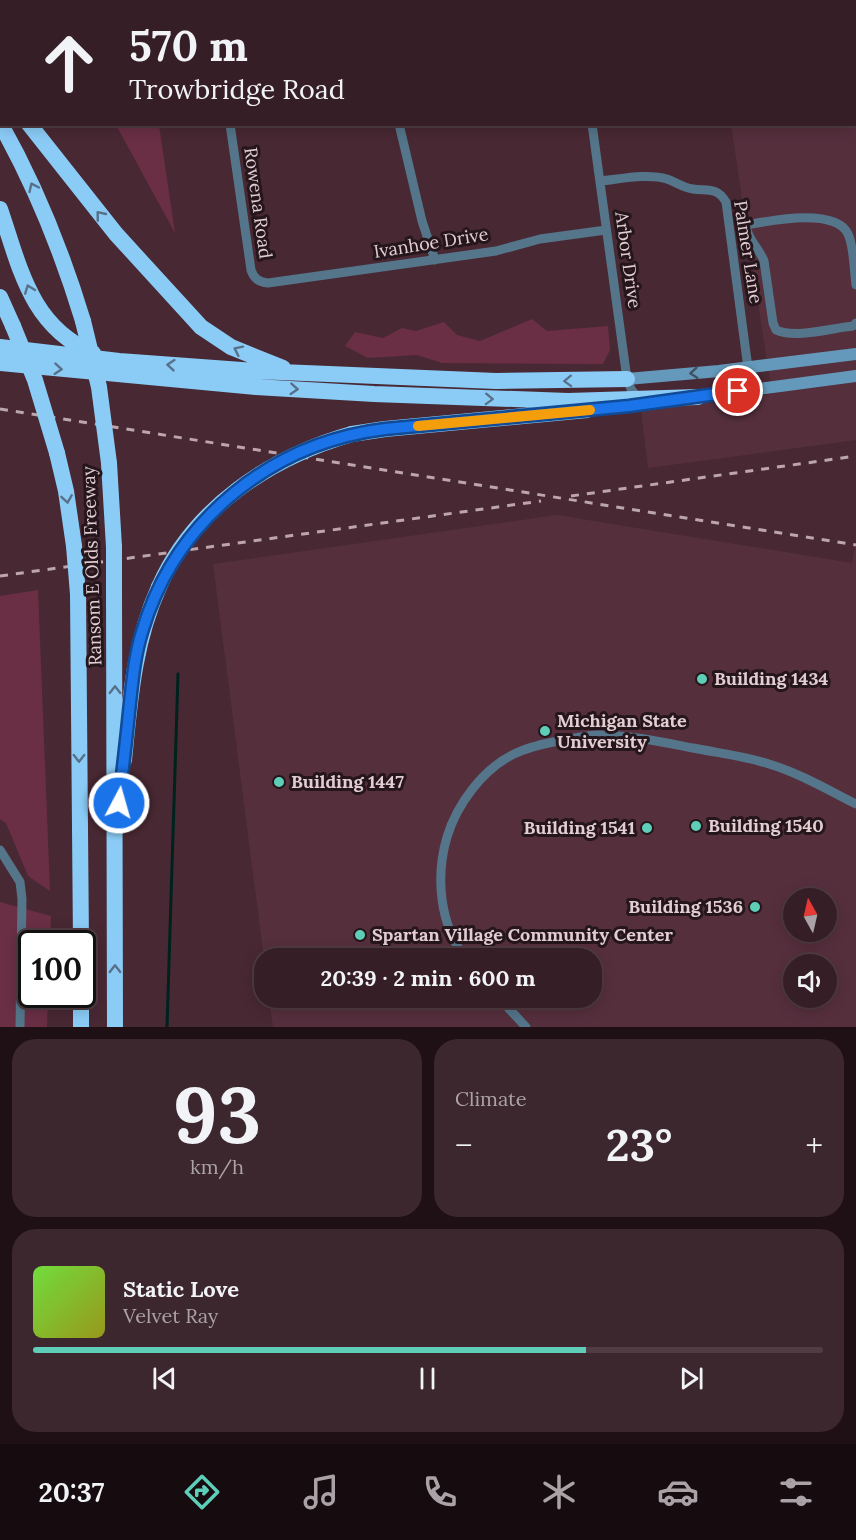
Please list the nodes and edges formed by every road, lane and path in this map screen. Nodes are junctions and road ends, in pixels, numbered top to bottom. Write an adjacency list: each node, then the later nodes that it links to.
1 (2, 126): 32 (highway, Ransom E Olds Freeway, one-way to 1, bridge)
2 (31, 126): 23 (highway, one-way to 2)
3 (230, 126): 10 (street, Rowena Road)
4 (399, 126): 9 (street)
5 (592, 126): 6 (street, Arbor Drive)
6 (600, 181): 8 (street, Arbor Drive); 21 (street, Palmer Lane)
7 (0, 208): 19 (highway, one-way to 7)
8 (606, 230): 9 (street, Ivanhoe Drive); 26 (street, Arbor Drive)
9 (435, 260): 10 (street, Ivanhoe Drive)
10 (260, 282)
11 (856, 285): 14 (street)
12 (0, 297): 15 (highway)
13 (0, 306): 15 (highway, Ransom E Olds Freeway)
14 (856, 323)
15 (12, 326): 34 (highway, Ransom E Olds Freeway, one-way to 34, bridge)
16 (0, 347): 19 (highway)
17 (856, 354): 18 (street)
18 (802, 360): 21 (street); 28 (street)
19 (119, 361): 25 (highway, one-way to 19)
20 (0, 363): 25 (highway, one-way to 25)
21 (748, 368): 26 (street, one-way to 26)
22 (856, 370): 27 (street)
23 (292, 372): 25 (highway); 26 (highway, one-way to 23)
24 (856, 376): 27 (street)
25 (256, 379): 30 (highway, one-way to 30)
26 (627, 379): 30 (street, Arbor Drive)
27 (829, 379): 28 (street)
28 (758, 388): 29 (street)
29 (698, 397): 30 (highway); 32 (highway, bridge)
30 (638, 398)
31 (856, 804): 35 (street)
32 (114, 847): 40 (highway, Ransom E Olds Freeway, one-way to 32)
33 (0, 850): 38 (street)
34 (81, 930)
35 (458, 948)
36 (81, 1008): 39 (highway)
37 (508, 1008): 41 (street)
38 (20, 1027)
39 (81, 1027)
40 (115, 1027)
41 (526, 1027)

